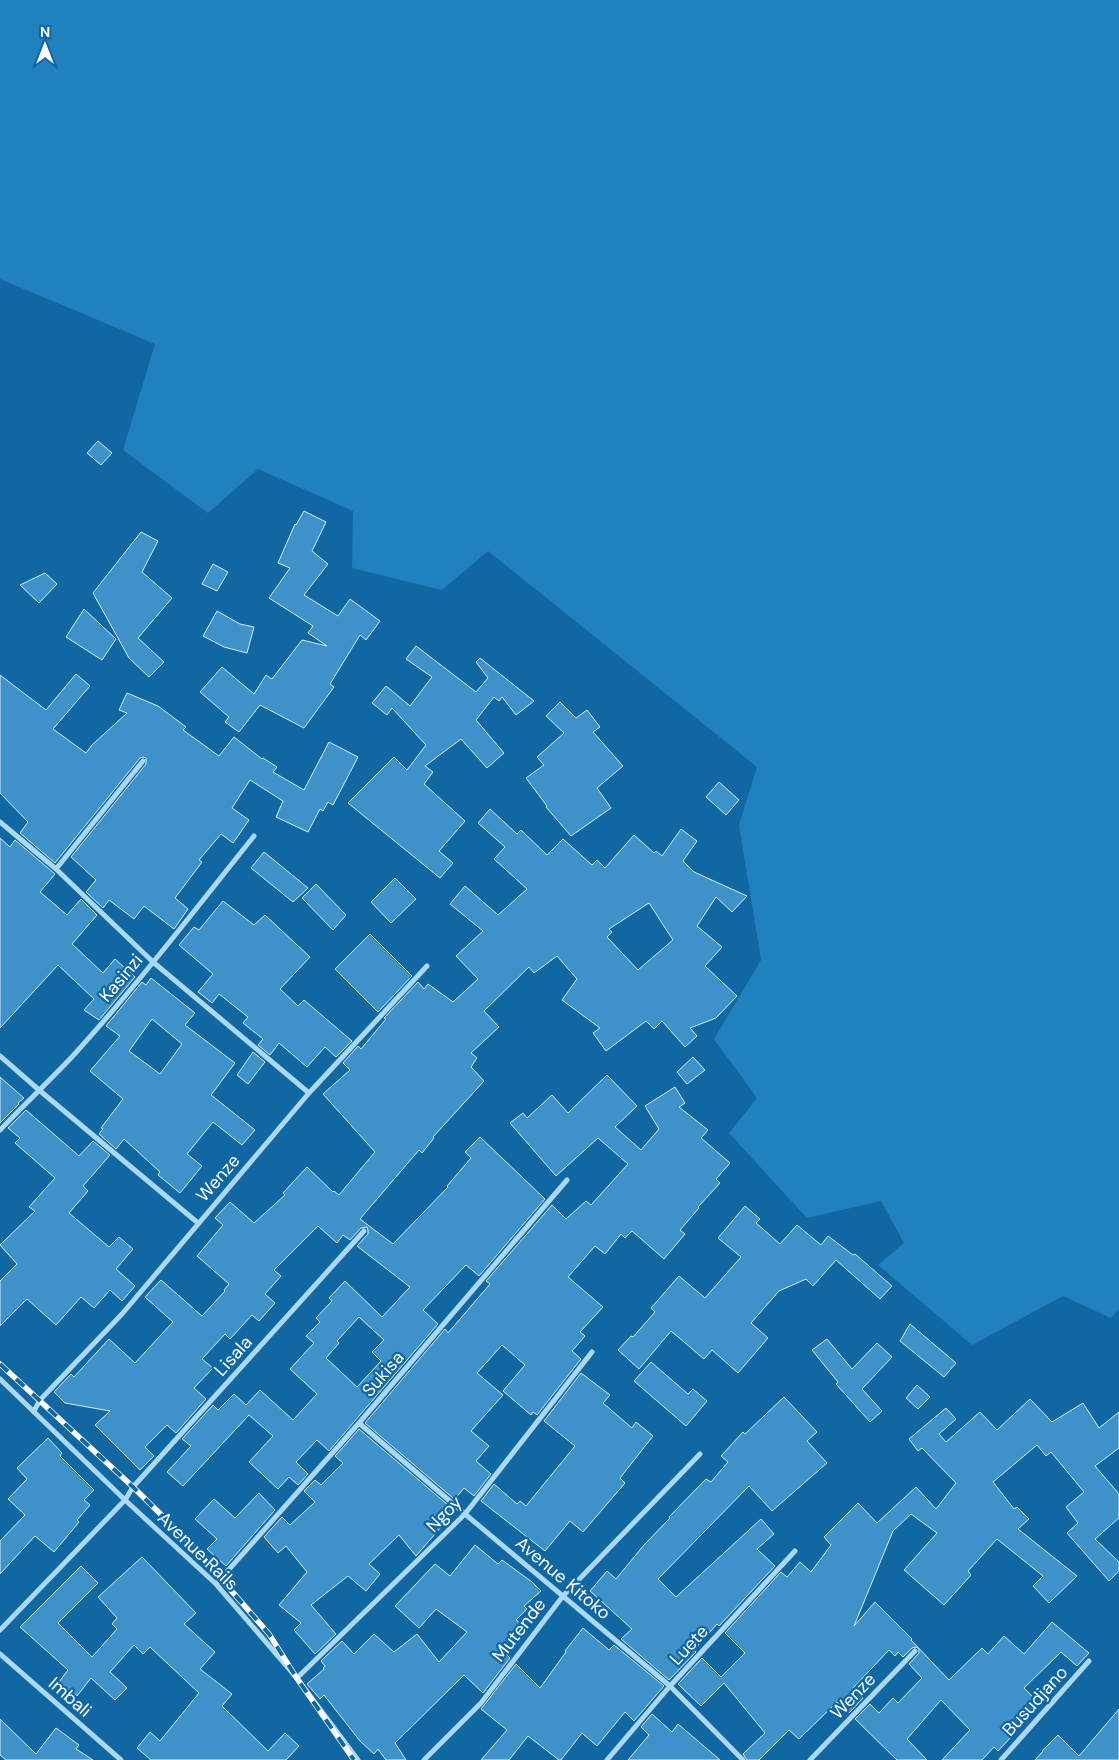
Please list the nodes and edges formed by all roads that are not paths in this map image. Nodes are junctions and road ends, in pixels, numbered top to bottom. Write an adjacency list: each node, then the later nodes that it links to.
1 (143, 761): 4 (street)
2 (0, 822): 4 (street)
3 (254, 836): 5 (street, Kasinzi)
4 (56, 870): 5 (street)
5 (153, 962): 8 (street, Kasinzi); 9 (street)
6 (427, 966): 9 (street, Wenze)
7 (0, 1056): 8 (street)
8 (38, 1090): 10 (street, Kasinzi); 12 (street)
9 (309, 1093): 12 (street, Wenze)
10 (0, 1130)
11 (567, 1180): 17 (street, Sukisa)
12 (198, 1223): 16 (street, Wenze)
13 (364, 1231): 19 (street, Lisala)
14 (592, 1352): 20 (street, Ngoy)
15 (0, 1379): 16 (street, Avenue Rails)
16 (34, 1411): 19 (street, Avenue Rails)
17 (359, 1423): 20 (street, Avenue Kitoko); 22 (street, Sukisa)
18 (700, 1454): 23 (street, Mutende)
19 (124, 1500): 22 (street, Avenue Rails); 24 (street, Lisala)
20 (465, 1514): 23 (street, Avenue Kitoko); 28 (street, Ngoy)
21 (795, 1551): 29 (street, Luete)
22 (216, 1584): 28 (street, Avenue Rails)
23 (563, 1596): 29 (street, Avenue Kitoko); 32 (street, Mutende)
24 (0, 1630)
25 (915, 1651): 35 (street, Wenze)
26 (0, 1654): 30 (street, Imbali)
27 (1089, 1662): 36 (street, Busudjano)
28 (298, 1678): 31 (street, Avenue Rails)
29 (670, 1686): 33 (street, Luete); 34 (street, Avenue Kitoko)
30 (121, 1760)
31 (358, 1760)
32 (424, 1760)
33 (607, 1760)
34 (743, 1760)
35 (810, 1760)
36 (1001, 1760)

